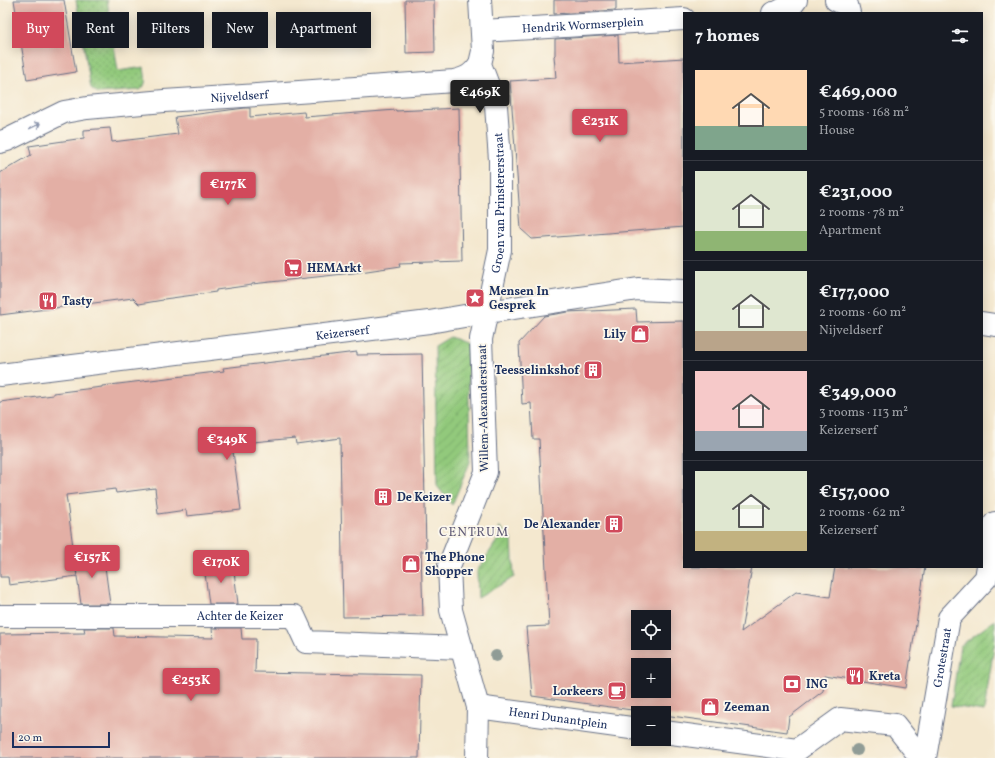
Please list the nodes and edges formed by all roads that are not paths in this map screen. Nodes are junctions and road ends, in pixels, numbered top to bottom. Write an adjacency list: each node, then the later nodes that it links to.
1 (480, 0): 7 (street, Groen van Prinstererstraat)
2 (796, 0): 4 (street)
3 (836, 0): 5 (street)
4 (778, 12)
5 (849, 12)
6 (683, 19): 7 (street, Hendrik Wormserplein)
7 (482, 31): 8 (street, Groen van Prinstererstraat)
8 (480, 64): 9 (street, Nijveldserf, one-way to 8); 11 (street, Groen van Prinstererstraat)
9 (0, 142)
10 (683, 291): 11 (street, Keizerserf)
11 (488, 312): 14 (street, Keizerserf); 18 (street, Willem-Alexanderstraat)
12 (983, 323): 13 (street)
13 (995, 325)
14 (0, 375)
15 (995, 523): 16 (street, Grotestraat)
16 (991, 578): 24 (street, Grotestraat)
17 (0, 616): 18 (street, Achter de Keizer)
18 (462, 648): 19 (street, Willem-Alexanderstraat)
19 (478, 707): 20 (street, Henri Dunantplein); 22 (street, Willem-Alexanderstraat)
20 (631, 728)
21 (671, 733): 23 (street)
22 (477, 758)
23 (921, 758)
24 (926, 758)

